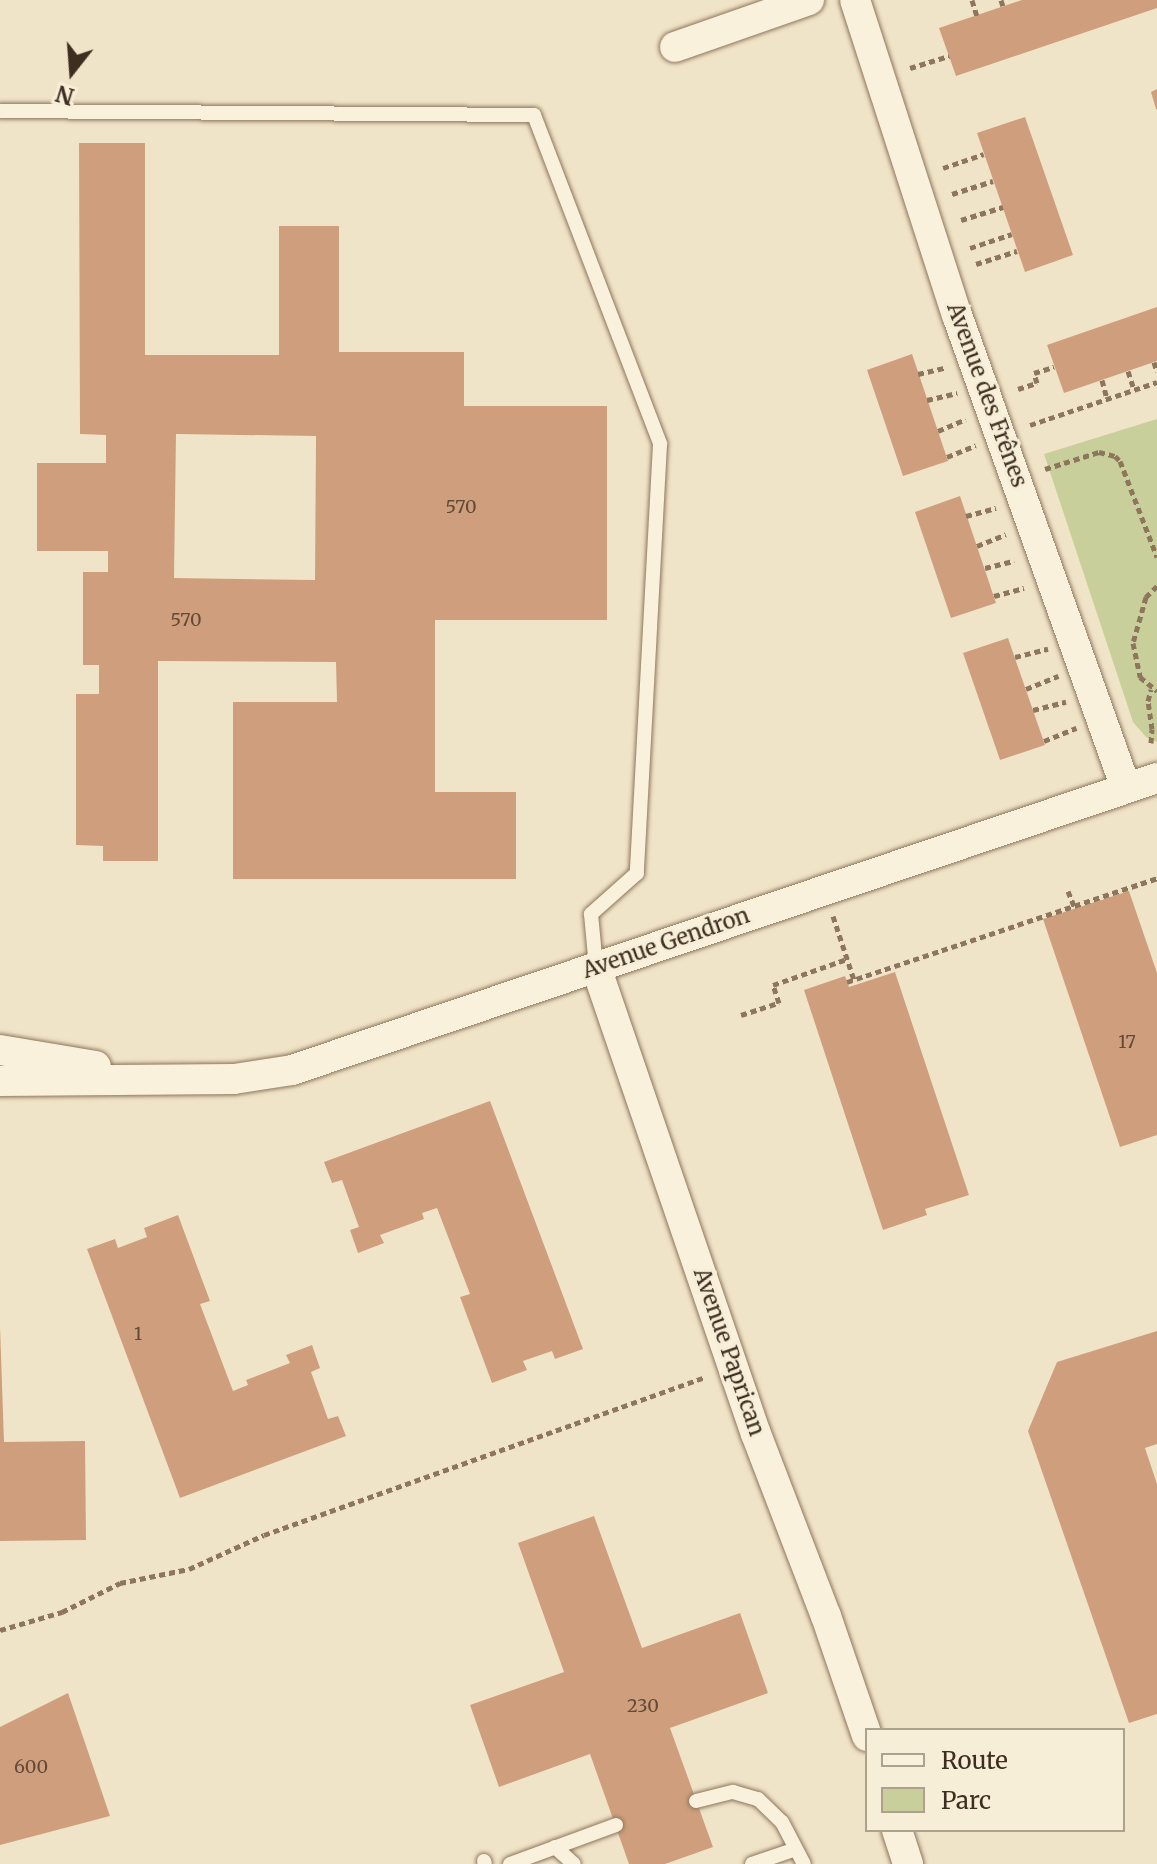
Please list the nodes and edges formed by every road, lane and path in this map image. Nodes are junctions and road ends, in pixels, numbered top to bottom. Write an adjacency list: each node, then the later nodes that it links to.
1 (809, 0): 5 (street)
2 (855, 0): 57 (street, Avenue des Frênes)
3 (972, 0): 4 (path)
4 (977, 16)
5 (675, 47)
6 (949, 56): 7 (path)
7 (910, 68)
8 (0, 111): 63 (lane)
9 (984, 154): 10 (path)
10 (943, 168)
11 (993, 181): 12 (path)
12 (952, 194)
13 (1003, 207): 14 (path)
14 (961, 220)
15 (1012, 234): 16 (path)
16 (970, 248)
17 (1017, 251): 18 (path)
18 (976, 264)
19 (1154, 362): 22 (path)
20 (1054, 367): 25 (path)
21 (1128, 371): 27 (path)
22 (1157, 372)
23 (1102, 380): 28 (path)
24 (1157, 382): 27 (path)
25 (1018, 389)
26 (967, 390): 29 (path)
27 (1134, 390): 28 (path)
28 (1107, 399): 31 (path)
29 (930, 402)
30 (976, 416): 32 (path)
31 (1030, 425)
32 (939, 428)
33 (985, 442): 34 (path)
34 (948, 454)
35 (1045, 469): 40 (path)
36 (1006, 505): 37 (path)
37 (969, 518)
38 (1015, 531): 39 (path)
39 (978, 543)
40 (1157, 557)
41 (1024, 558): 42 (path)
42 (987, 570)
43 (1033, 585): 45 (path)
44 (1157, 586): 50 (path)
45 (997, 597)
46 (1054, 647): 47 (path)
47 (1017, 659)
48 (1063, 674): 49 (path)
49 (1027, 685)
50 (1154, 690): 55 (path)
51 (1072, 700): 52 (path)
52 (1035, 712)
53 (1081, 726): 54 (path)
54 (1044, 739)
55 (1151, 743)
56 (1157, 778): 57 (street, Avenue Gendron)
57 (1126, 788): 63 (street, Avenue Gendron)
58 (1157, 878): 60 (path)
59 (1068, 891): 60 (path)
60 (1074, 907): 62 (path)
61 (831, 912): 62 (path)
62 (847, 959): 64 (path)
63 (596, 967): 66 (street, Avenue Gendron); 70 (street, Avenue Paprican)
64 (741, 1015)
65 (0, 1050): 66 (street, Avenue Gendron)
66 (169, 1077): 67 (street, Avenue Gendron)
67 (0, 1081)
68 (712, 1374): 69 (path)
69 (0, 1630)
70 (865, 1730)
71 (696, 1801): 75 (lane)
72 (616, 1825): 74 (lane)
73 (898, 1832): 80 (street)
74 (555, 1847): 76 (lane); 77 (lane)
75 (796, 1849): 78 (lane); 79 (lane)
76 (510, 1864)
77 (574, 1864)
78 (752, 1864)
79 (804, 1864)
80 (908, 1864)

